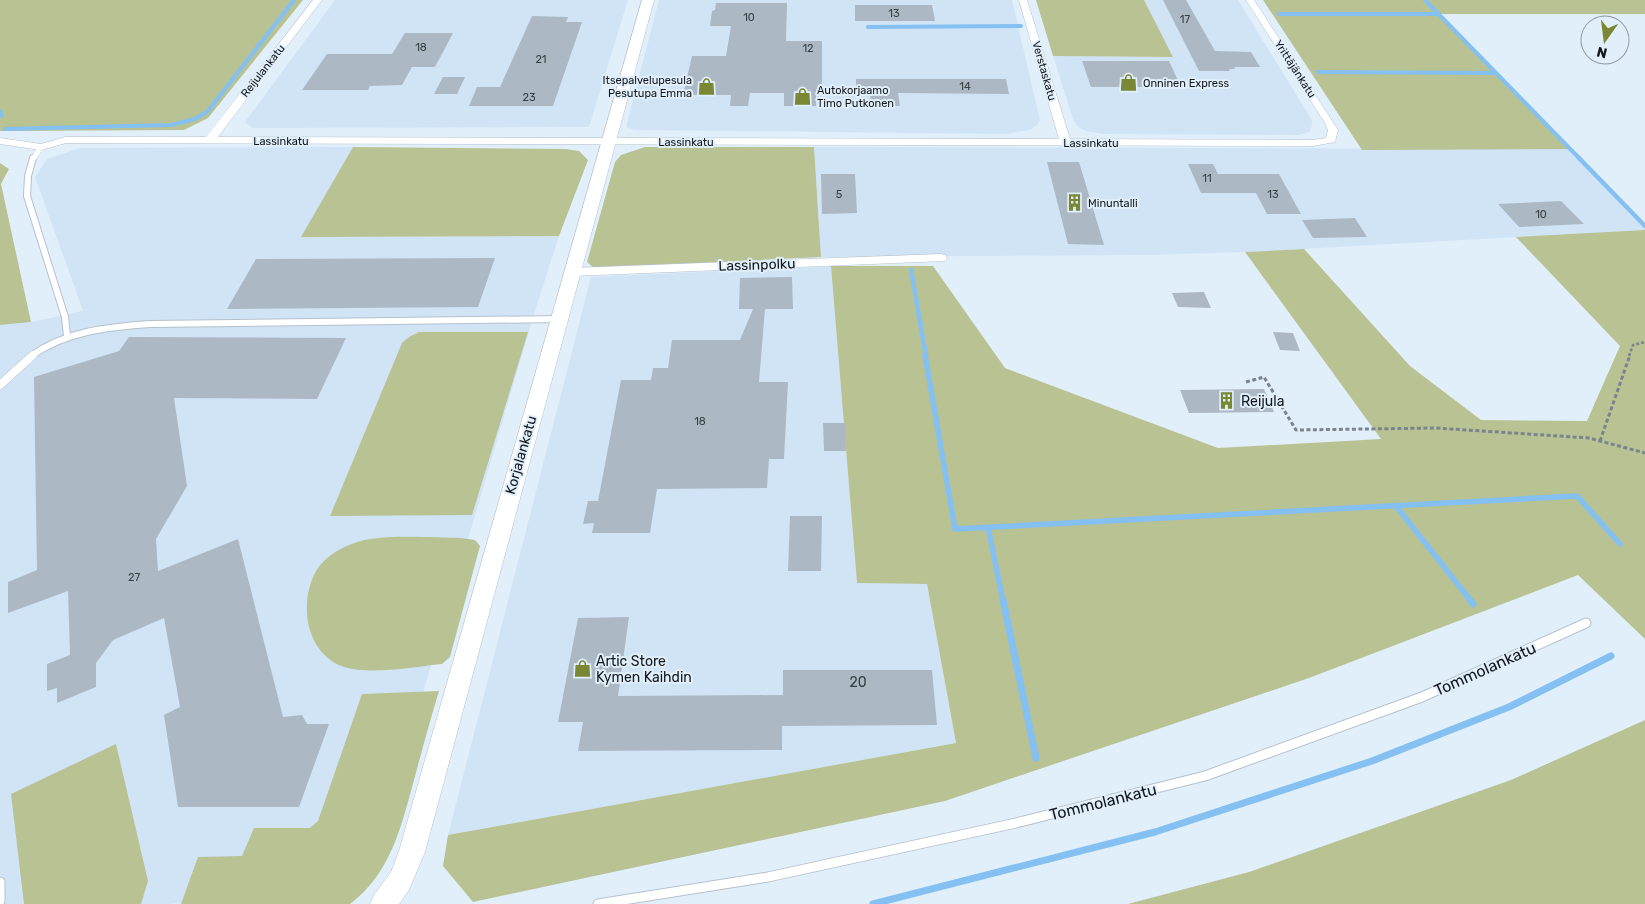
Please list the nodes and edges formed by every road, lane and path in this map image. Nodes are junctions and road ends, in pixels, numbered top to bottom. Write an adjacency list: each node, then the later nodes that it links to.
1 (318, 0): 7 (street, Reijulankatu)
2 (648, 0): 8 (street, Korjalankatu)
3 (1024, 0): 9 (street, Verstaskatu)
4 (1250, 0): 5 (street, Yrittäjänkatu)
5 (1330, 140): 9 (street, Lassinkatu)
6 (0, 141): 10 (street)
7 (209, 141): 8 (street, Lassinkatu); 10 (street, Lassinkatu)
8 (609, 142): 9 (street, Lassinkatu); 12 (street, Korjalankatu)
9 (1065, 142)
10 (41, 147): 14 (lane)
11 (941, 258): 12 (street, Lassinpolku)
12 (573, 272): 13 (street, Korjalankatu)
13 (560, 319): 14 (lane); 23 (street, Korjalankatu)
14 (67, 336): 17 (lane)
15 (1645, 342): 18 (path)
16 (1246, 382): 18 (path)
17 (0, 385)
18 (1600, 441): 19 (path)
19 (1645, 453)
20 (1586, 623): 24 (lane, Tommolankatu)
21 (0, 882): 22 (lane)
22 (0, 901)
23 (383, 904)
24 (598, 904)

